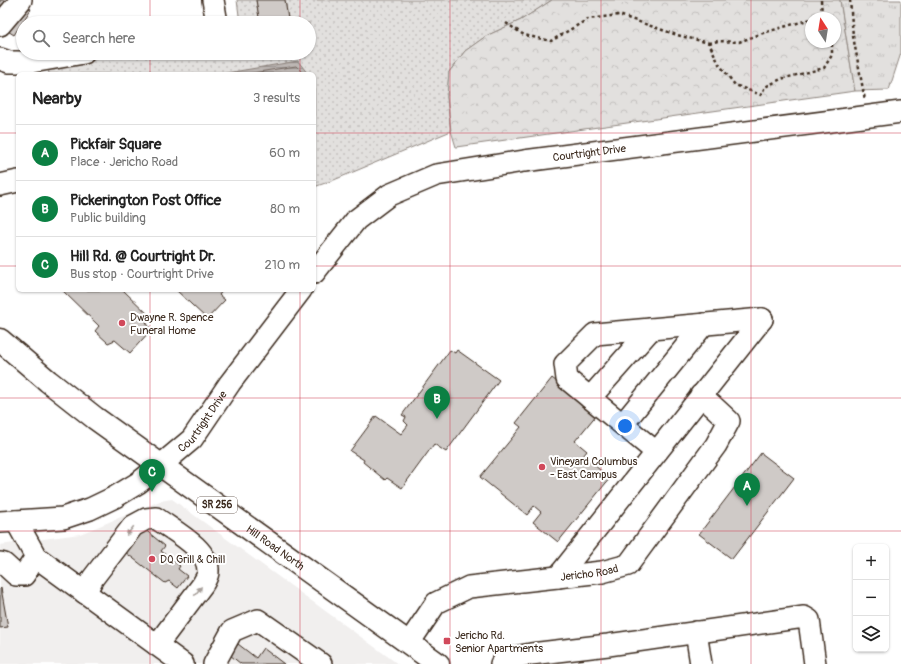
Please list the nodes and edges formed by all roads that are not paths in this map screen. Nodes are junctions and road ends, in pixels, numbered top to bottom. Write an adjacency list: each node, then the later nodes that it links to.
1 (20, 0): 4 (street)
2 (214, 0): 3 (street)
3 (216, 16)
4 (0, 25)
5 (0, 59): 7 (street)
6 (60, 60): 7 (street)
7 (33, 68)
8 (901, 112): 11 (street, Courtright Drive)
9 (16, 181): 10 (street)
10 (0, 185)
11 (316, 270)
12 (299, 292): 20 (street, Courtright Drive)
13 (704, 324): 14 (street); 16 (street); 18 (street)
14 (650, 329): 17 (street); 17 (street)
15 (0, 340): 20 (main road, Hill Road North / SR 256)
16 (701, 395): 19 (street); 24 (street, Jericho Road)
17 (590, 398): 18 (street)
18 (623, 424): 19 (street)
19 (656, 452): 24 (street)
20 (161, 465): 21 (street, Courtright Drive); 27 (main road, Hill Road North / SR 256)
21 (8, 522): 22 (street)
22 (36, 557): 23 (street); 25 (street)
23 (0, 563)
24 (558, 577): 27 (street, Jericho Road)
25 (85, 593): 28 (street); 28 (street, one-way to 25)
26 (696, 632): 29 (street); 35 (street); 36 (street)
27 (409, 643): 33 (main road, Hill Road North / SR 256)
28 (157, 645): 30 (street)
29 (578, 656): 34 (street)
30 (183, 664)
31 (214, 664): 32 (street)
32 (321, 664)
33 (438, 664)
34 (500, 664)
35 (701, 664)
36 (815, 664)

